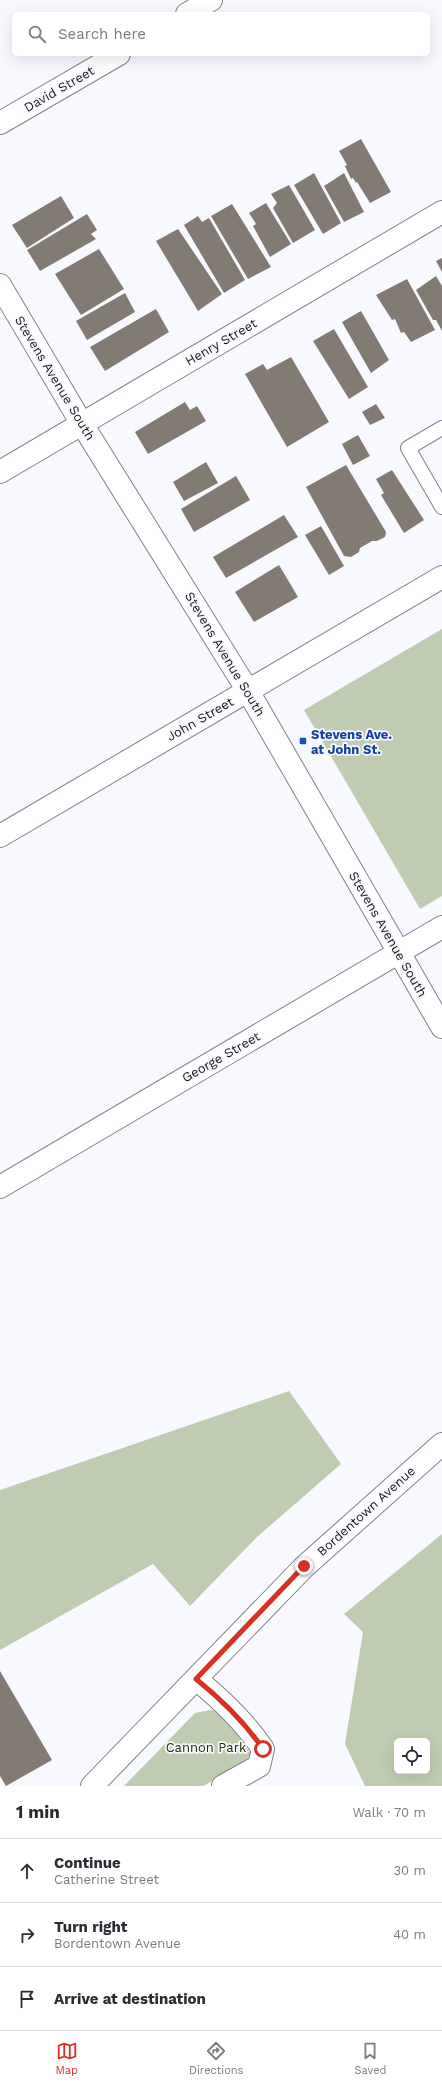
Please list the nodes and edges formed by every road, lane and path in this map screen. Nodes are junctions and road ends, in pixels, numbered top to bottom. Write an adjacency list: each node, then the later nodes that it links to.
1 (211, 0): 2 (street)
2 (190, 12)
3 (116, 56): 4 (street, David Street)
4 (0, 124)
5 (442, 212): 7 (street, Henry Street)
6 (0, 285): 7 (street, Stevens Avenue South)
7 (82, 424): 9 (street, Henry Street); 12 (street, Stevens Avenue South)
8 (442, 428): 10 (lane)
9 (0, 472)
10 (442, 507)
11 (442, 577): 12 (street, John Street)
12 (248, 691): 13 (street, John Street); 15 (street, Stevens Avenue South)
13 (0, 836)
14 (442, 927): 15 (street, George Street)
15 (399, 952): 16 (street, Stevens Avenue South); 17 (street, George Street)
16 (442, 1027)
17 (0, 1187)
18 (442, 1444): 19 (street, Bordentown Avenue)
19 (196, 1679): 20 (street, Bordentown Avenue); 21 (street)
20 (92, 1786)
21 (223, 1786)

